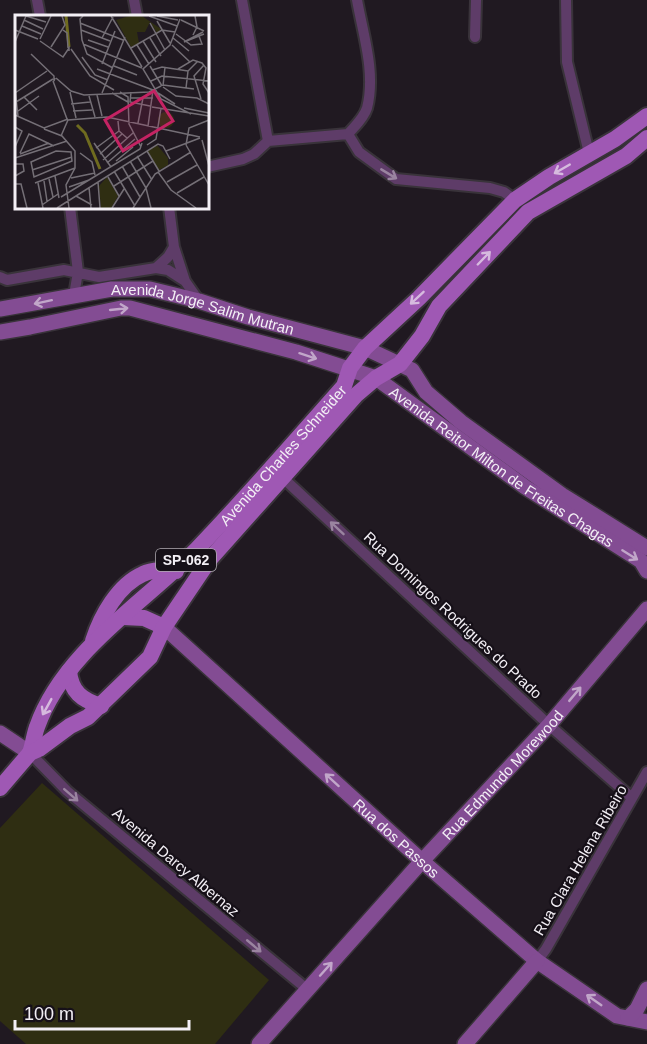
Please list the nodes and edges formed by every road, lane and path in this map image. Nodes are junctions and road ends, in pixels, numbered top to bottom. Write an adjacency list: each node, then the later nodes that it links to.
1 (37, 0): 7 (street)
2 (134, 0): 8 (street)
3 (242, 0): 13 (street)
4 (357, 0): 11 (street)
5 (476, 0): 9 (street)
6 (566, 0): 14 (street)
7 (40, 15)
8 (137, 15)
9 (475, 37)
10 (647, 116): 14 (main road, Avenida Charles Schneider / SP-062)
11 (348, 134): 13 (street); 16 (street, one-way to 16)
12 (647, 138): 32 (main road, Avenida Charles Schneider / SP-062, one-way to 12)
13 (268, 141): 15 (street)
14 (590, 153): 16 (main road, Avenida Charles Schneider / SP-062, one-way to 16)
15 (208, 167)
16 (515, 200): 28 (main road, Avenida Charles Schneider / SP-062, one-way to 28)
17 (70, 208): 21 (street)
18 (169, 208): 19 (street)
19 (174, 246): 20 (street); 23 (street)
20 (156, 268): 21 (street); 23 (street)
21 (78, 272): 22 (street); 24 (street)
22 (0, 277)
23 (185, 281): 25 (street)
24 (74, 295): 25 (street, Avenida Jorge Salim Mutran); 26 (street, Avenida Jorge Salim Mutran, one-way to 26)
25 (199, 301): 27 (street, Avenida Jorge Salim Mutran); 29 (street)
26 (0, 309)
27 (248, 317): 31 (street); 33 (street, Avenida Jorge Salim Mutran)
28 (396, 318): 32 (main road); 33 (main road, Avenida Charles Schneider / SP-062)
29 (188, 322): 30 (street, Avenida Jorge Salim Mutran, one-way to 29); 31 (street, Avenida Jorge Salim Mutran)
30 (0, 332)
31 (233, 335): 35 (street, Avenida Jorge Salim Mutran, one-way to 35)
32 (422, 336): 34 (main road, Avenida Charles Schneider / SP-062)
33 (365, 348): 34 (street, Avenida Jorge Salim Mutran); 35 (main road, Avenida Charles Schneider / SP-062)
34 (406, 367): 36 (main road, Avenida Charles Schneider / SP-062); 38 (street, Avenida Reitor Milton de Freitas Chagas)
35 (350, 368): 36 (street, Avenida Reitor Milton de Freitas Chagas); 39 (main road, Avenida Charles Schneider / SP-062)
36 (376, 378): 37 (main road, Avenida Charles Schneider / SP-062); 40 (street, Avenida Reitor Milton de Freitas Chagas, one-way to 40)
37 (282, 477): 43 (main road, Avenida Charles Schneider / SP-062); 47 (street, Rua Domingos Rodrigues do Prado, one-way to 37)
38 (647, 548)
39 (176, 571): 42 (main road, Avenida Charles Schneider / SP-062); 44 (main road, SP-062)
40 (647, 571)
41 (647, 609): 47 (street, Rua Edmundo Morewood, one-way to 41)
42 (123, 617): 43 (main road); 44 (main road, Avenida Charles Schneider / SP-062)
43 (164, 627): 46 (main road, Avenida Charles Schneider / SP-062); 53 (street, Rua dos Passos, one-way to 43)
44 (92, 645): 45 (main road, Avenida Charles Schneider / SP-062)
45 (69, 671): 46 (main road); 49 (main road, Avenida Charles Schneider / SP-062, one-way to 49)
46 (101, 706): 49 (main road, Avenida Charles Schneider / SP-062)
47 (549, 725): 52 (street, Rua Domingos Rodrigues do Prado); 53 (street, Rua Edmundo Morewood)
48 (0, 734): 49 (street)
49 (30, 753): 51 (main road, Avenida Charles Schneider / SP-062); 56 (street, Avenida Darcy Albernaz, one-way to 56)
50 (647, 772): 52 (street, Rua Clara Helena Ribeiro)
51 (0, 788)
52 (632, 798): 54 (street, Rua Clara Helena Ribeiro)
53 (422, 861): 54 (street, Rua dos Passos); 56 (street, Rua Edmundo Morewood, one-way to 53)
54 (537, 961): 57 (street, Rua dos Passos, one-way to 54); 59 (street)
55 (647, 989): 57 (street)
56 (308, 990): 60 (street, Rua Edmundo Morewood)
57 (628, 1018): 58 (street, Rua dos Passos)
58 (647, 1022)
59 (482, 1025): 61 (street); 62 (street)
60 (259, 1044)
61 (465, 1044)
62 (482, 1044)

